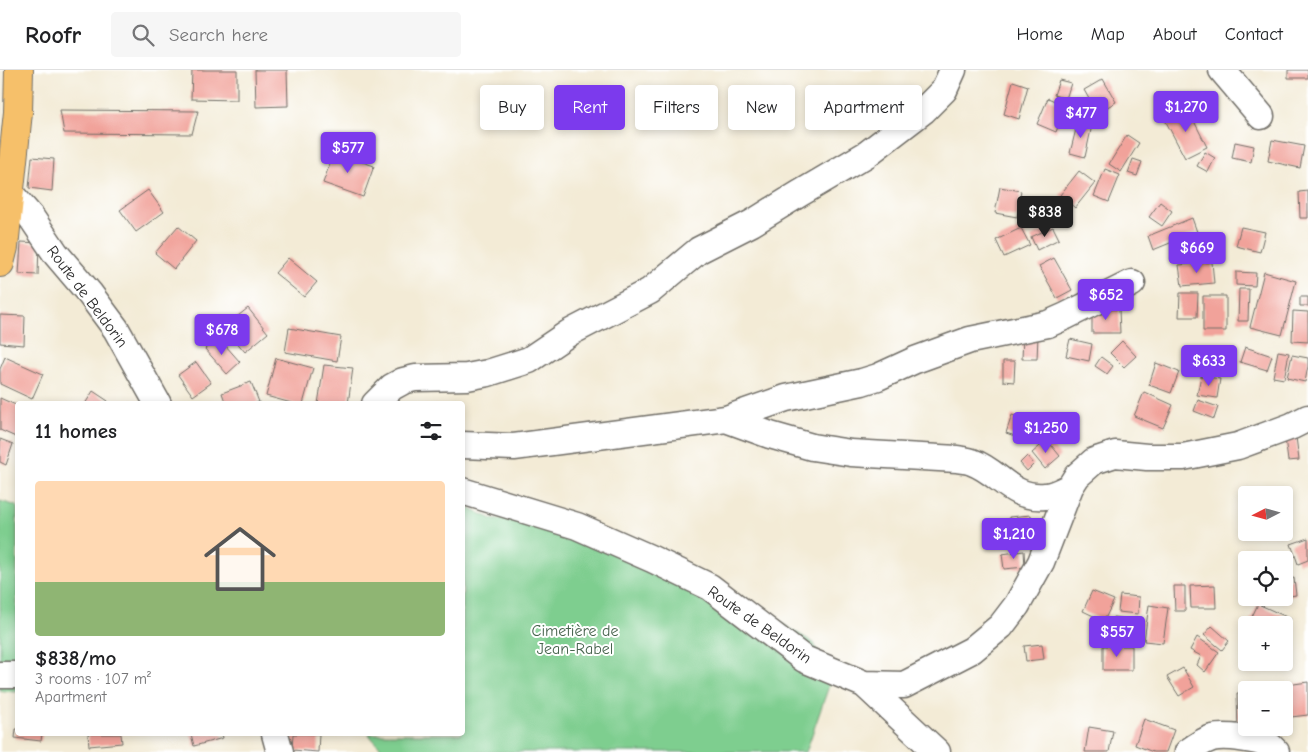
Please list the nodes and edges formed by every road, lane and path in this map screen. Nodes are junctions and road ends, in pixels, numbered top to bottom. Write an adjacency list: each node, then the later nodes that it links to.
1 (19, 70): 6 (main road)
2 (967, 70): 4 (street)
3 (1222, 70): 5 (street)
4 (949, 80): 10 (street)
5 (1261, 116)
6 (10, 193): 7 (main road); 9 (street, Route de Beldorin)
7 (0, 263)
8 (1132, 283): 12 (street)
9 (156, 401)
10 (378, 401)
11 (1308, 418): 14 (street, Route de Beldorin)
12 (726, 419): 13 (street); 14 (street)
13 (465, 445)
14 (1070, 487): 18 (street, Route de Beldorin)
15 (465, 493): 18 (street, Route de Beldorin)
16 (0, 675): 17 (street)
17 (15, 675)
18 (864, 684): 21 (street)
19 (276, 736): 20 (street)
20 (280, 752)
21 (937, 752)
22 (1188, 752): 23 (street)
23 (1276, 752)

